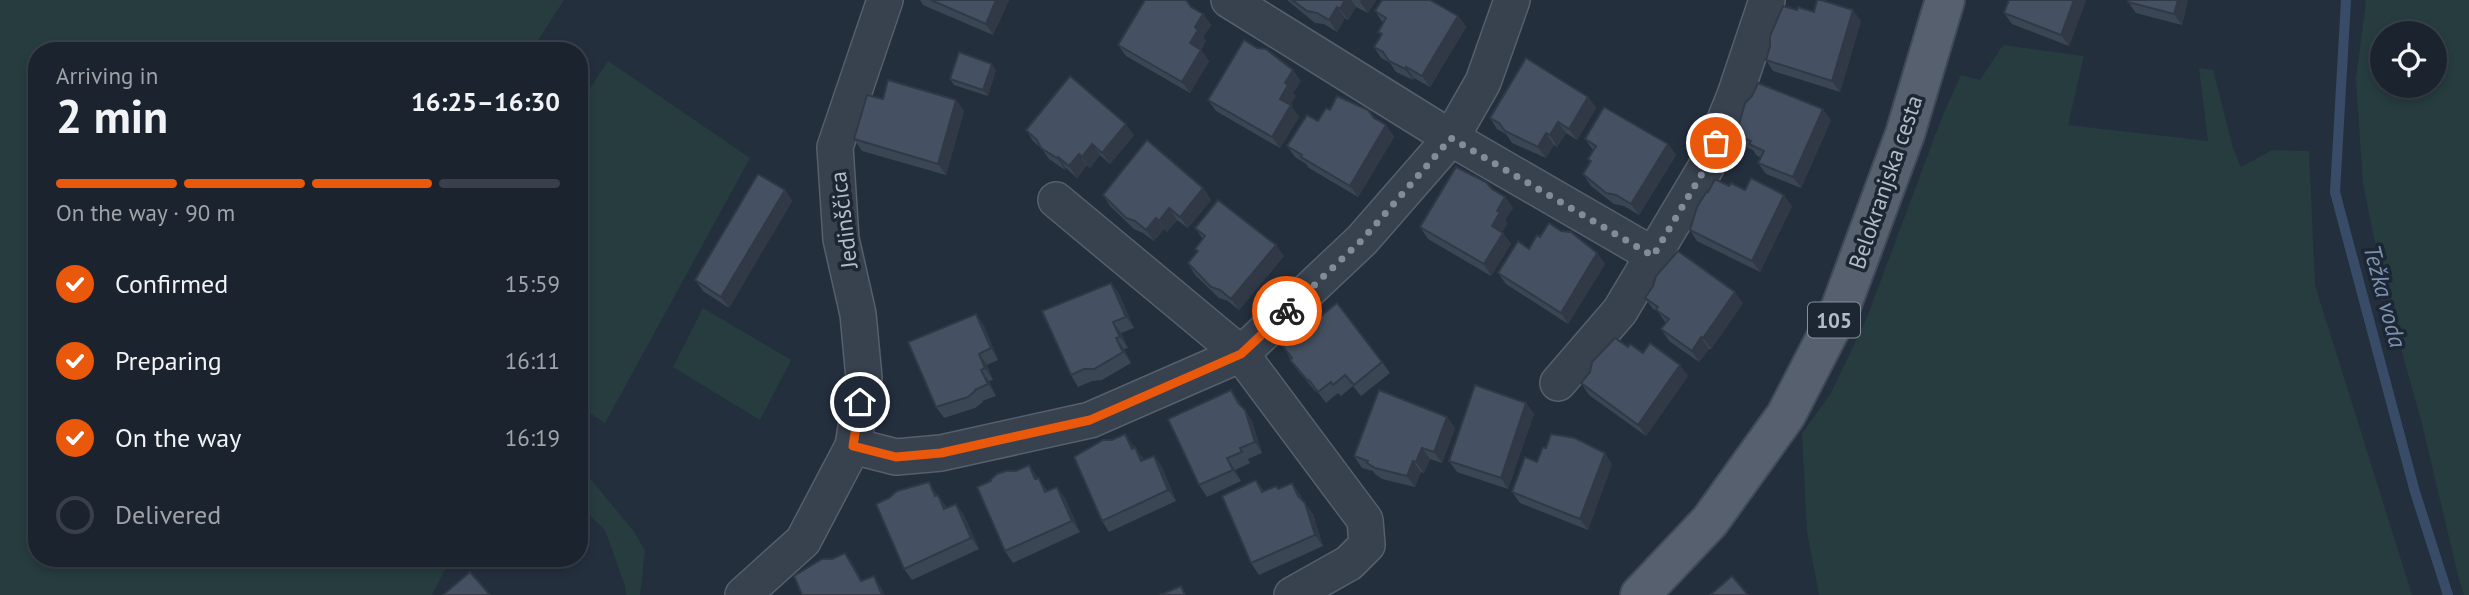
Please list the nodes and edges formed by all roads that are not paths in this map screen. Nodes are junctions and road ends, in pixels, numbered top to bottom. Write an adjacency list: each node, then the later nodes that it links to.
1 (885, 0): 11 (street, Jedinščica)
2 (1229, 0): 6 (street)
3 (1512, 0): 6 (street)
4 (1767, 0): 8 (street)
5 (1945, 0): 14 (main road, Belokranjska cesta / 105)
6 (1451, 138): 8 (street); 9 (street)
7 (1056, 200): 9 (street)
8 (1653, 256): 10 (street)
9 (1241, 354): 11 (street); 13 (street)
10 (1558, 383)
11 (853, 446): 12 (street, Jedinščica)
12 (743, 595)
13 (1292, 595)
14 (1640, 595)

